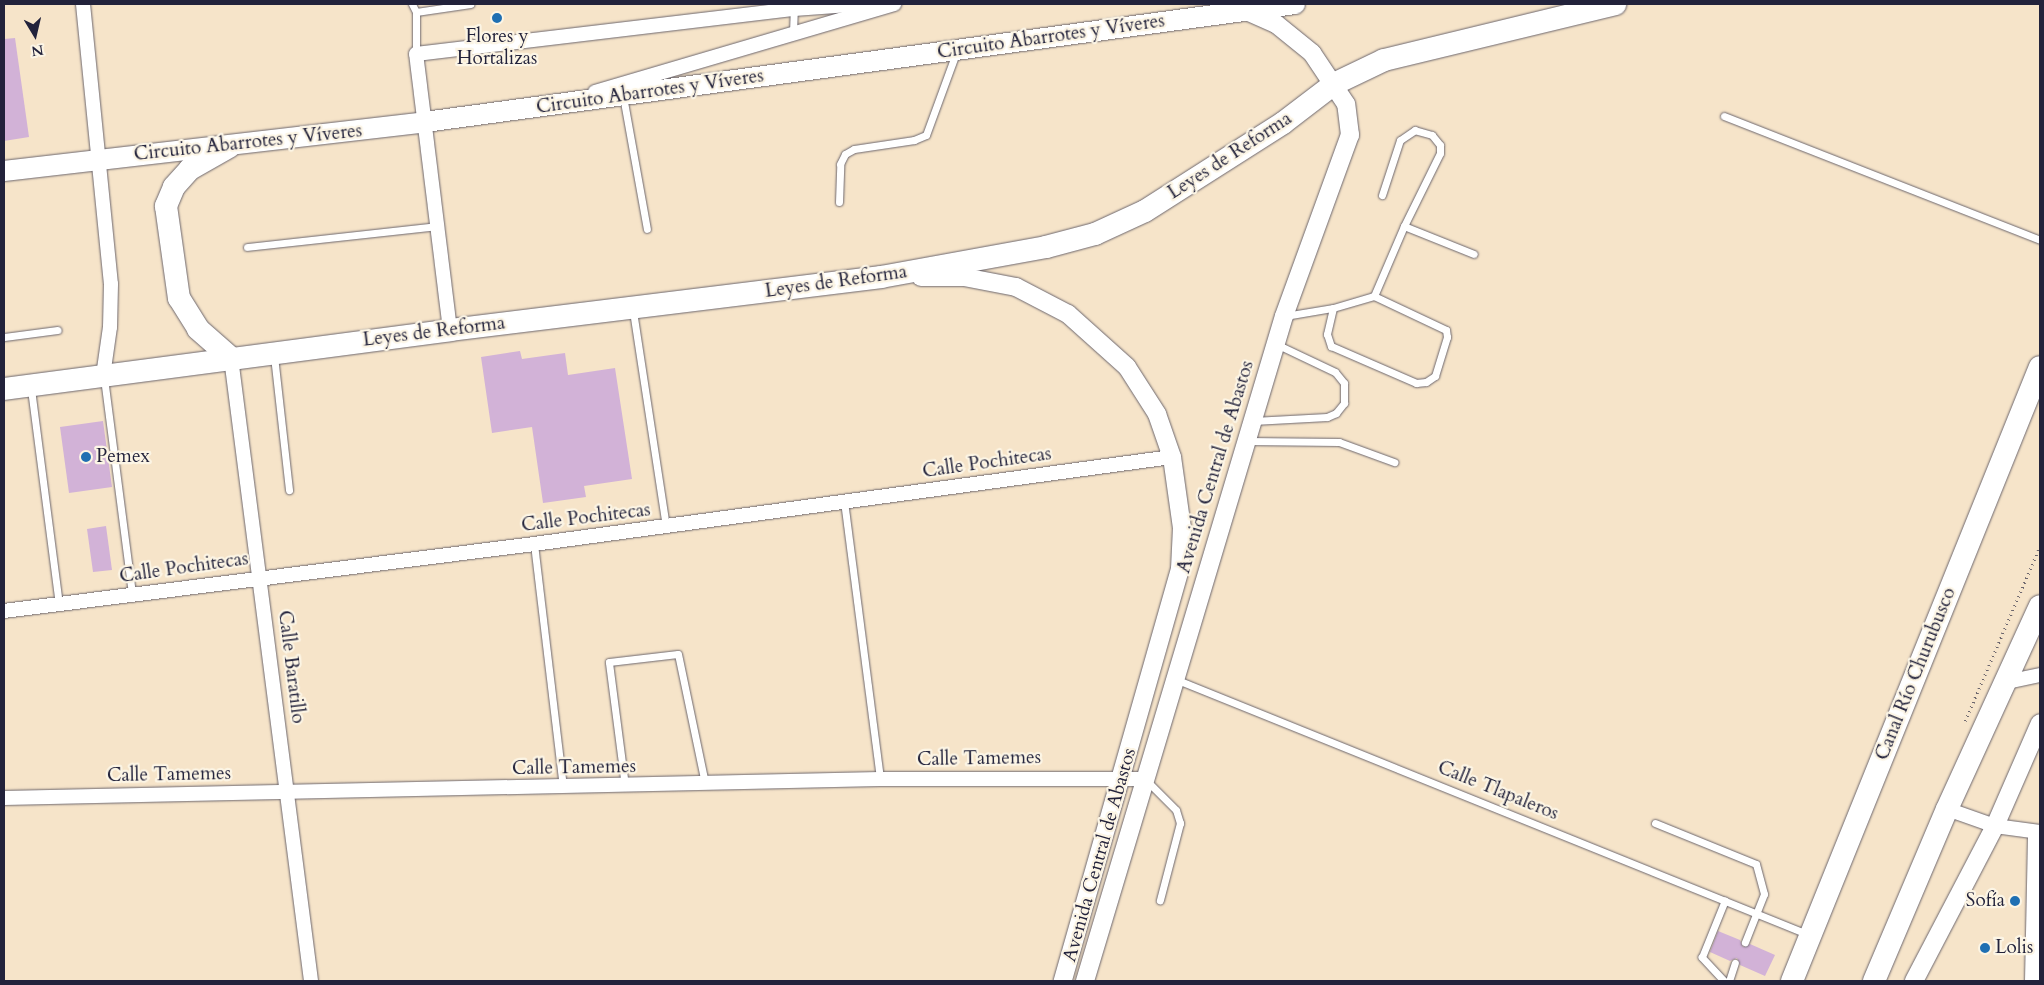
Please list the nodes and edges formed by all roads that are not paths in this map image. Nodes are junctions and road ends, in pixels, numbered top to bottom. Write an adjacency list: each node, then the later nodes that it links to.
1 (83, 4): 20 (street)
2 (412, 4): 10 (lane)
3 (470, 4): 10 (lane)
4 (863, 4): 8 (street)
5 (894, 4): 11 (street)
6 (1295, 4): 9 (main road, Circuito Abarrotes y Víveres)
7 (1615, 4): 14 (main road, Leyes de Reforma)
8 (794, 6): 11 (lane); 13 (street)
9 (1245, 10): 12 (main road, Circuito Abarrotes y Víveres); 14 (street, Avenida Central de Abastos)
10 (416, 12): 13 (lane)
11 (794, 33): 16 (street)
12 (957, 50): 15 (main road, Circuito Abarrotes y Víveres); 23 (lane)
13 (416, 54): 18 (street)
14 (1334, 84): 30 (main road, Leyes de Reforma); 34 (street, Avenida Central de Abastos)
15 (622, 95): 16 (main road, Circuito Abarrotes y Víveres); 26 (lane)
16 (548, 105): 18 (main road, Circuito Abarrotes y Víveres)
17 (1724, 116): 27 (lane)
18 (425, 122): 19 (main road, Circuito Abarrotes y Víveres); 24 (street)
19 (229, 147): 20 (main road, Circuito Abarrotes y Víveres); 40 (main road)
20 (101, 160): 21 (main road, Circuito Abarrotes y Víveres); 42 (street)
21 (4, 171)
22 (1382, 195): 25 (lane)
23 (839, 202)
24 (437, 226): 28 (lane); 36 (street)
25 (1404, 226): 29 (lane); 31 (lane)
26 (646, 229)
27 (2040, 240)
28 (248, 247)
29 (1474, 254)
30 (881, 278): 32 (main road, Leyes de Reforma); 47 (street, Avenida Central de Abastos)
31 (1374, 296): 33 (lane); 33 (lane)
32 (633, 308): 36 (main road, Leyes de Reforma); 51 (lane)
33 (1333, 308): 34 (lane)
34 (1284, 316): 38 (street, Avenida Central de Abastos)
35 (58, 330): 37 (lane)
36 (450, 330): 39 (main road, Leyes de Reforma)
37 (4, 338)
38 (1276, 344): 45 (street, Avenida Central de Abastos); 45 (lane)
39 (274, 353): 40 (main road, Leyes de Reforma); 49 (lane)
40 (231, 358): 42 (main road, Leyes de Reforma); 53 (street, Calle Baratillo)
41 (2040, 366): 77 (main road, Canal Río Churubusco)
42 (103, 376): 43 (main road, Leyes de Reforma); 54 (lane)
43 (31, 386): 44 (main road, Leyes de Reforma); 55 (lane)
44 (4, 389)
45 (1253, 421): 46 (street, Avenida Central de Abastos)
46 (1247, 441): 48 (lane); 59 (street, Avenida Central de Abastos)
47 (1172, 457): 50 (street, Calle Pochitecas); 62 (street, Avenida Central de Abastos)
48 (1394, 462)
49 (289, 490)
50 (844, 502): 51 (street, Calle Pochitecas); 63 (lane)
51 (666, 526): 52 (street, Calle Pochitecas)
52 (534, 544): 53 (street, Calle Pochitecas); 67 (lane)
53 (260, 576): 54 (street, Calle Pochitecas); 68 (street, Calle Baratillo)
54 (132, 594): 55 (street, Calle Pochitecas)
55 (59, 604): 57 (street, Calle Pochitecas)
56 (2040, 606): 60 (main road)
57 (4, 611)
58 (2040, 675): 60 (street)
59 (1174, 678): 64 (street, Avenida Central de Abastos); 75 (lane, Calle Tlapaleros)
60 (2007, 682): 70 (main road)
61 (2040, 723): 72 (street)
62 (1121, 777): 63 (street, Calle Tamemes); 64 (street, Calle Tamemes); 81 (street, Avenida Central de Abastos)
63 (880, 779): 65 (street, Calle Tamemes)
64 (1145, 779): 74 (lane); 82 (street, Avenida Central de Abastos)
65 (705, 783): 66 (street, Calle Tamemes); 66 (lane)
66 (625, 786): 67 (street, Calle Tamemes)
67 (563, 787): 68 (street, Calle Tamemes)
68 (287, 791): 69 (street, Calle Tamemes); 80 (street, Calle Baratillo)
69 (4, 798)
70 (1948, 809): 72 (street); 86 (main road)
71 (1655, 823): 76 (lane)
72 (1995, 826): 73 (street); 87 (street)
73 (2038, 832): 88 (street)
74 (1160, 900)
75 (1725, 900): 76 (lane, Calle Tlapaleros); 83 (lane)
76 (1755, 912): 77 (lane, Calle Tlapaleros); 78 (lane)
77 (1810, 935): 85 (main road, Canal Río Churubusco)
78 (1744, 942)
79 (1735, 963): 84 (lane)
80 (310, 981)
81 (1063, 981)
82 (1085, 981)
83 (1724, 981)
84 (1729, 981)
85 (1792, 981)
86 (1874, 981)
87 (1914, 981)
88 (2032, 981)

